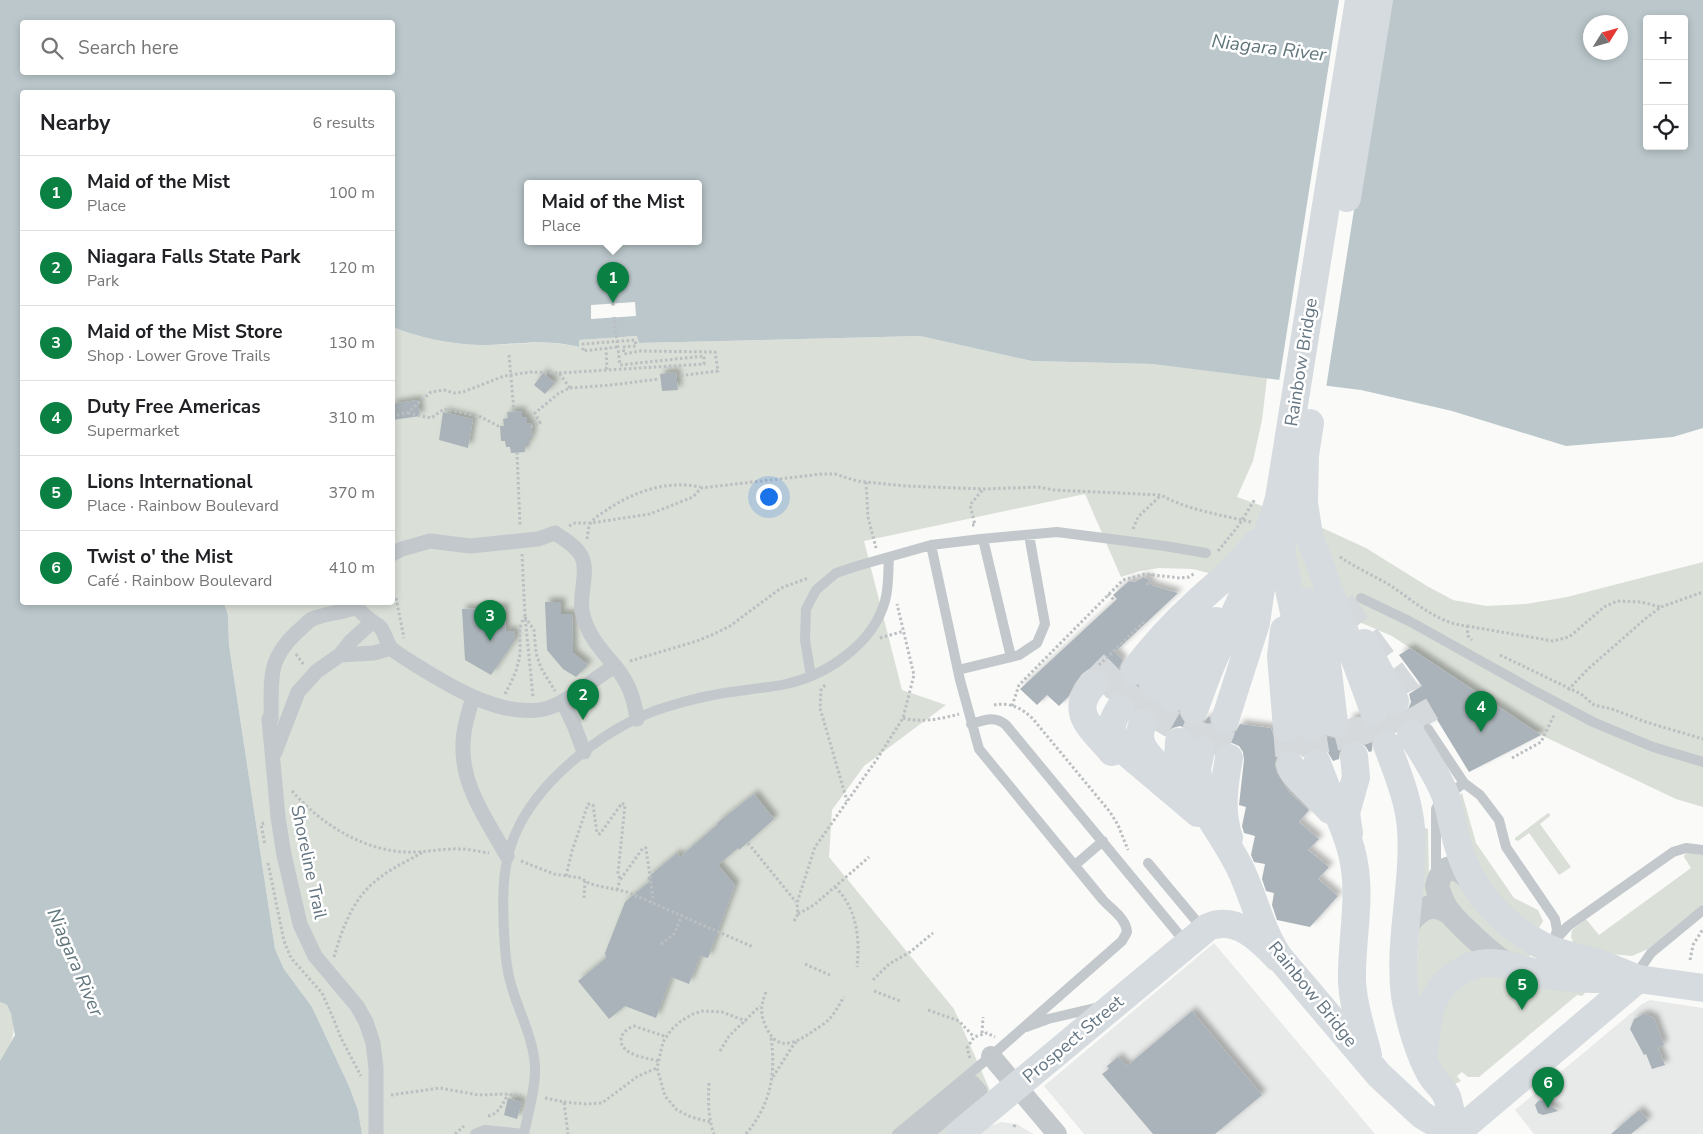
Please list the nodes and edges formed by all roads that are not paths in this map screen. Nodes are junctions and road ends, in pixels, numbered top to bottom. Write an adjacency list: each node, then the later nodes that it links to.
1 (1359, 0): 5 (main road, Rainbow Bridge)
2 (1379, 0): 14 (main road, Rainbow Bridge)
3 (1029, 535): 4 (lane); 8 (lane); 17 (lane)
4 (983, 539): 6 (lane); 17 (lane)
5 (1265, 544): 12 (main road, Rainbow Bridge); 12 (main road); 12 (main road); 14 (main road); 14 (main road)
6 (931, 545): 9 (lane); 19 (lane)
7 (395, 552): 18 (street)
8 (1206, 553)
9 (889, 557): 20 (lane); 20 (lane)
10 (1361, 598): 29 (lane)
11 (357, 605): 13 (street); 30 (street)
12 (1221, 609): 23 (main road); 23 (main road, Rainbow Bridge); 23 (main road); 23 (main road)
13 (372, 622): 15 (street); 16 (street)
14 (1332, 639): 24 (main road); 24 (main road); 24 (main road)
15 (397, 652): 16 (street); 21 (street)
16 (340, 655): 30 (street)
17 (1011, 657): 19 (lane)
18 (615, 666): 22 (street); 25 (street)
19 (958, 670): 26 (lane)
20 (811, 676): 25 (lane)
21 (473, 697): 22 (street); 36 (street)
22 (563, 702): 28 (street)
23 (1167, 711): 32 (main road, Rainbow Bridge); 32 (main road); 32 (main road); 32 (main road); 32 (main road)
24 (1350, 716)
25 (637, 719): 28 (lane)
26 (971, 724): 34 (lane); 38 (lane)
27 (1406, 736): 31 (main road); 31 (main road); 43 (main road)
28 (584, 752): 36 (lane)
29 (1703, 762)
30 (274, 766): 55 (street, Shoreline Trail)
31 (1448, 789): 39 (lane); 40 (main road); 45 (lane)
32 (1199, 809): 46 (main road, Rainbow Bridge)
33 (1343, 827): 33 (main road); 53 (main road)
34 (1103, 841): 38 (lane); 44 (lane)
35 (1703, 850): 45 (lane)
36 (507, 856): 57 (lane)
37 (1148, 863): 44 (lane)
38 (1075, 865): 50 (lane)
39 (1437, 886): 40 (street); 42 (street)
40 (1476, 886): 45 (main road)
41 (1703, 910): 47 (lane)
42 (1451, 914): 43 (street); 45 (street)
43 (1405, 931): 52 (main road)
44 (1195, 937): 46 (main road); 49 (main road, Prospect Street)
45 (1538, 955): 47 (main road); 47 (main road); 52 (main road)
46 (1287, 967): 53 (main road, Rainbow Bridge)
47 (1638, 979): 48 (main road); 63 (main road)
48 (1703, 988)
49 (1119, 1000): 50 (lane); 54 (main road, Prospect Street)
50 (1021, 1029): 51 (lane)
51 (994, 1047): 54 (street); 58 (lane)
52 (1424, 1059): 63 (main road)
53 (1379, 1075): 63 (main road, Rainbow Bridge)
54 (1016, 1086): 61 (main road, Prospect Street); 62 (street)
55 (376, 1134)
56 (476, 1134): 57 (lane)
57 (524, 1134)
58 (897, 1134)
59 (913, 1134): 60 (street)
60 (926, 1134)
61 (960, 1134)
62 (1057, 1134)
63 (1455, 1134)

